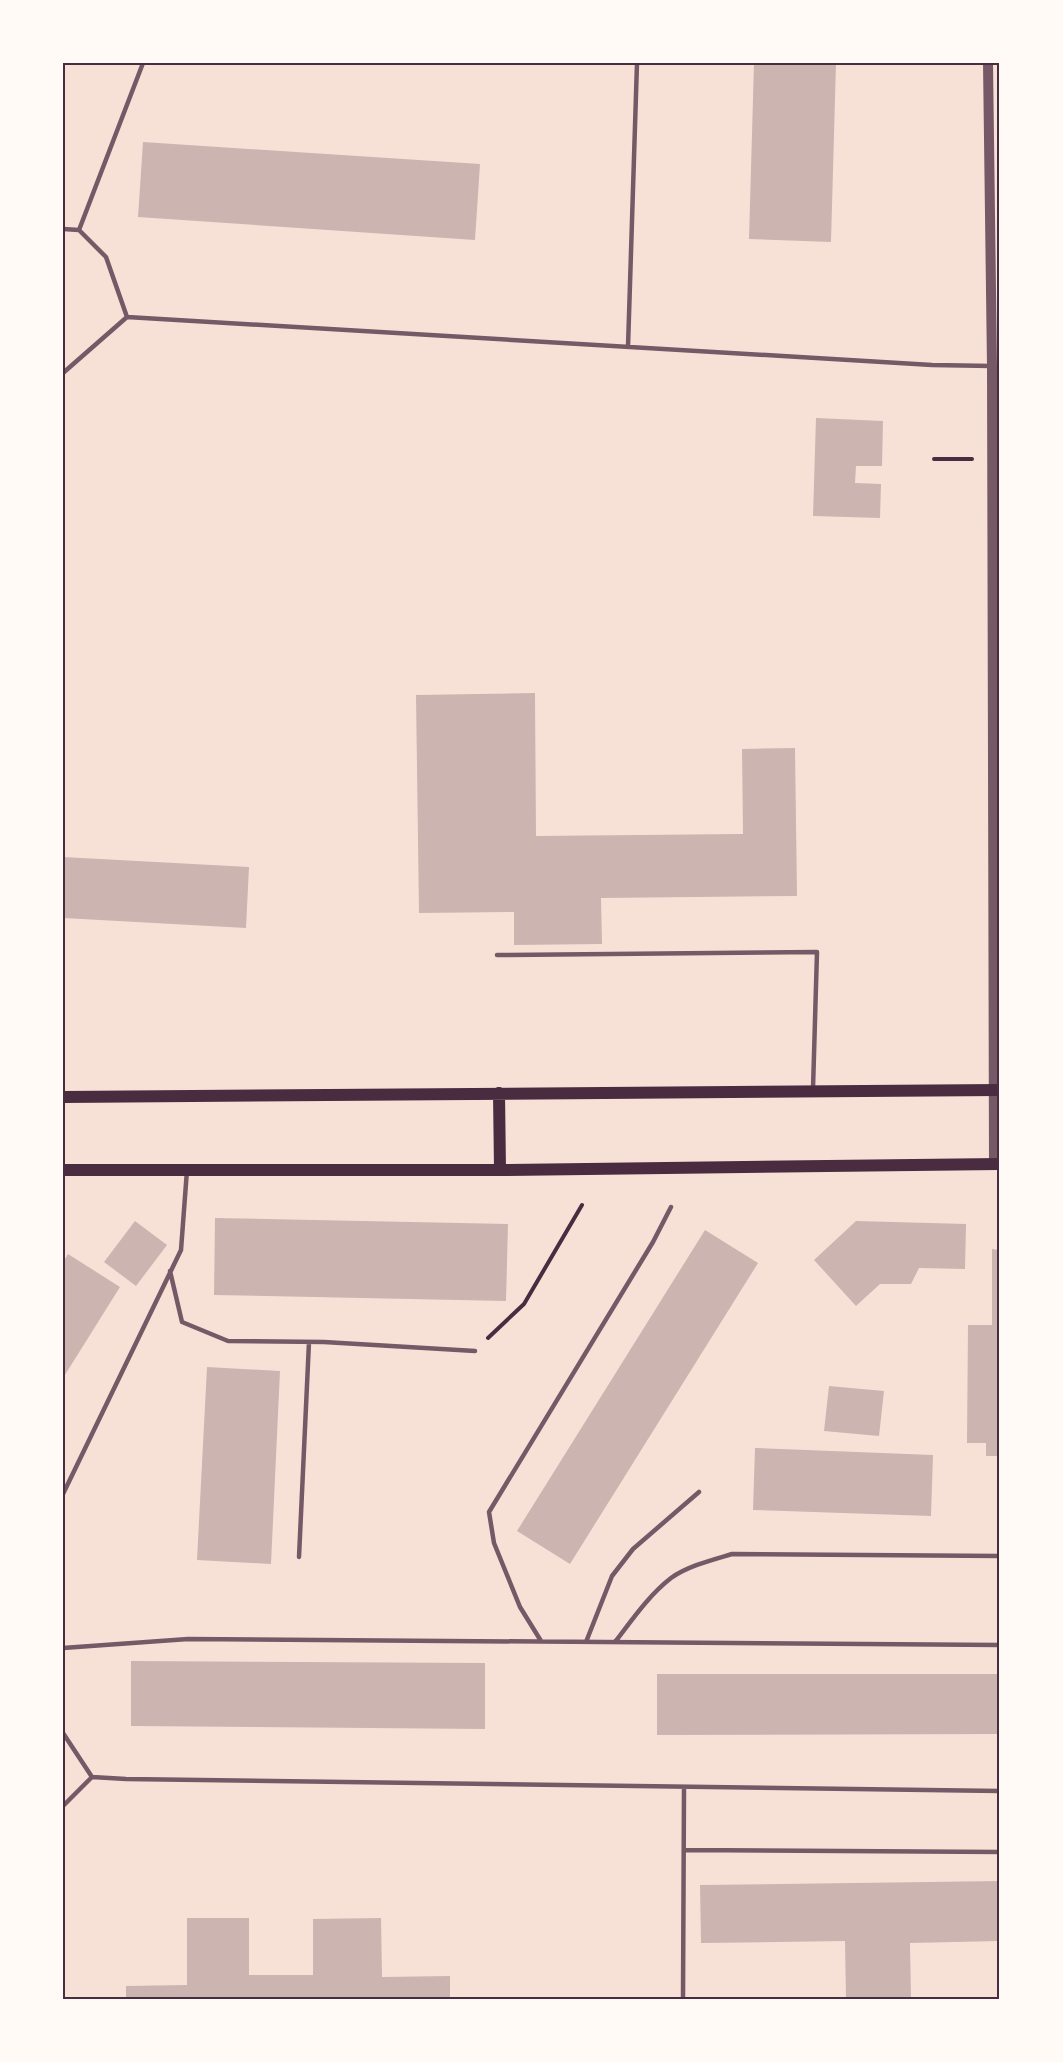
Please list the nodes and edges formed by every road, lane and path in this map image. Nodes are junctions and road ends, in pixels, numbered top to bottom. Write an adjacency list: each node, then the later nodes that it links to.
1 (143, 63): 5 (lane)
2 (638, 63): 7 (lane)
3 (988, 63): 8 (street)
4 (63, 229): 5 (lane)
5 (79, 230): 6 (lane)
6 (127, 317): 7 (lane); 9 (lane)
7 (628, 347): 8 (lane)
8 (992, 366): 10 (street)
9 (63, 373)
10 (992, 458): 11 (path); 13 (street)
11 (934, 459)
12 (497, 955): 14 (lane)
13 (997, 1090): 14 (main road); 17 (street)
14 (813, 1091): 15 (main road)
15 (499, 1093): 16 (main road); 20 (main road)
16 (63, 1097)
17 (997, 1164): 20 (main road)
18 (63, 1170): 19 (main road)
19 (187, 1170): 20 (main road); 23 (lane)
20 (500, 1170)
21 (582, 1205): 25 (path)
22 (671, 1207): 30 (lane)
23 (170, 1271): 24 (lane); 27 (lane)
24 (309, 1342): 25 (lane); 29 (lane)
25 (475, 1351)
26 (699, 1492): 31 (lane)
27 (63, 1494)
28 (1000, 1556): 32 (lane)
29 (299, 1557)
30 (542, 1641): 31 (lane); 34 (lane)
31 (586, 1642): 32 (lane)
32 (615, 1642): 33 (lane)
33 (1000, 1645)
34 (63, 1647)
35 (63, 1733): 36 (lane)
36 (92, 1777): 37 (lane); 39 (lane)
37 (684, 1787): 38 (lane); 40 (lane)
38 (1000, 1791)
39 (63, 1806)
40 (684, 1850): 41 (lane); 42 (lane)
41 (1000, 1852)
42 (683, 1999)

